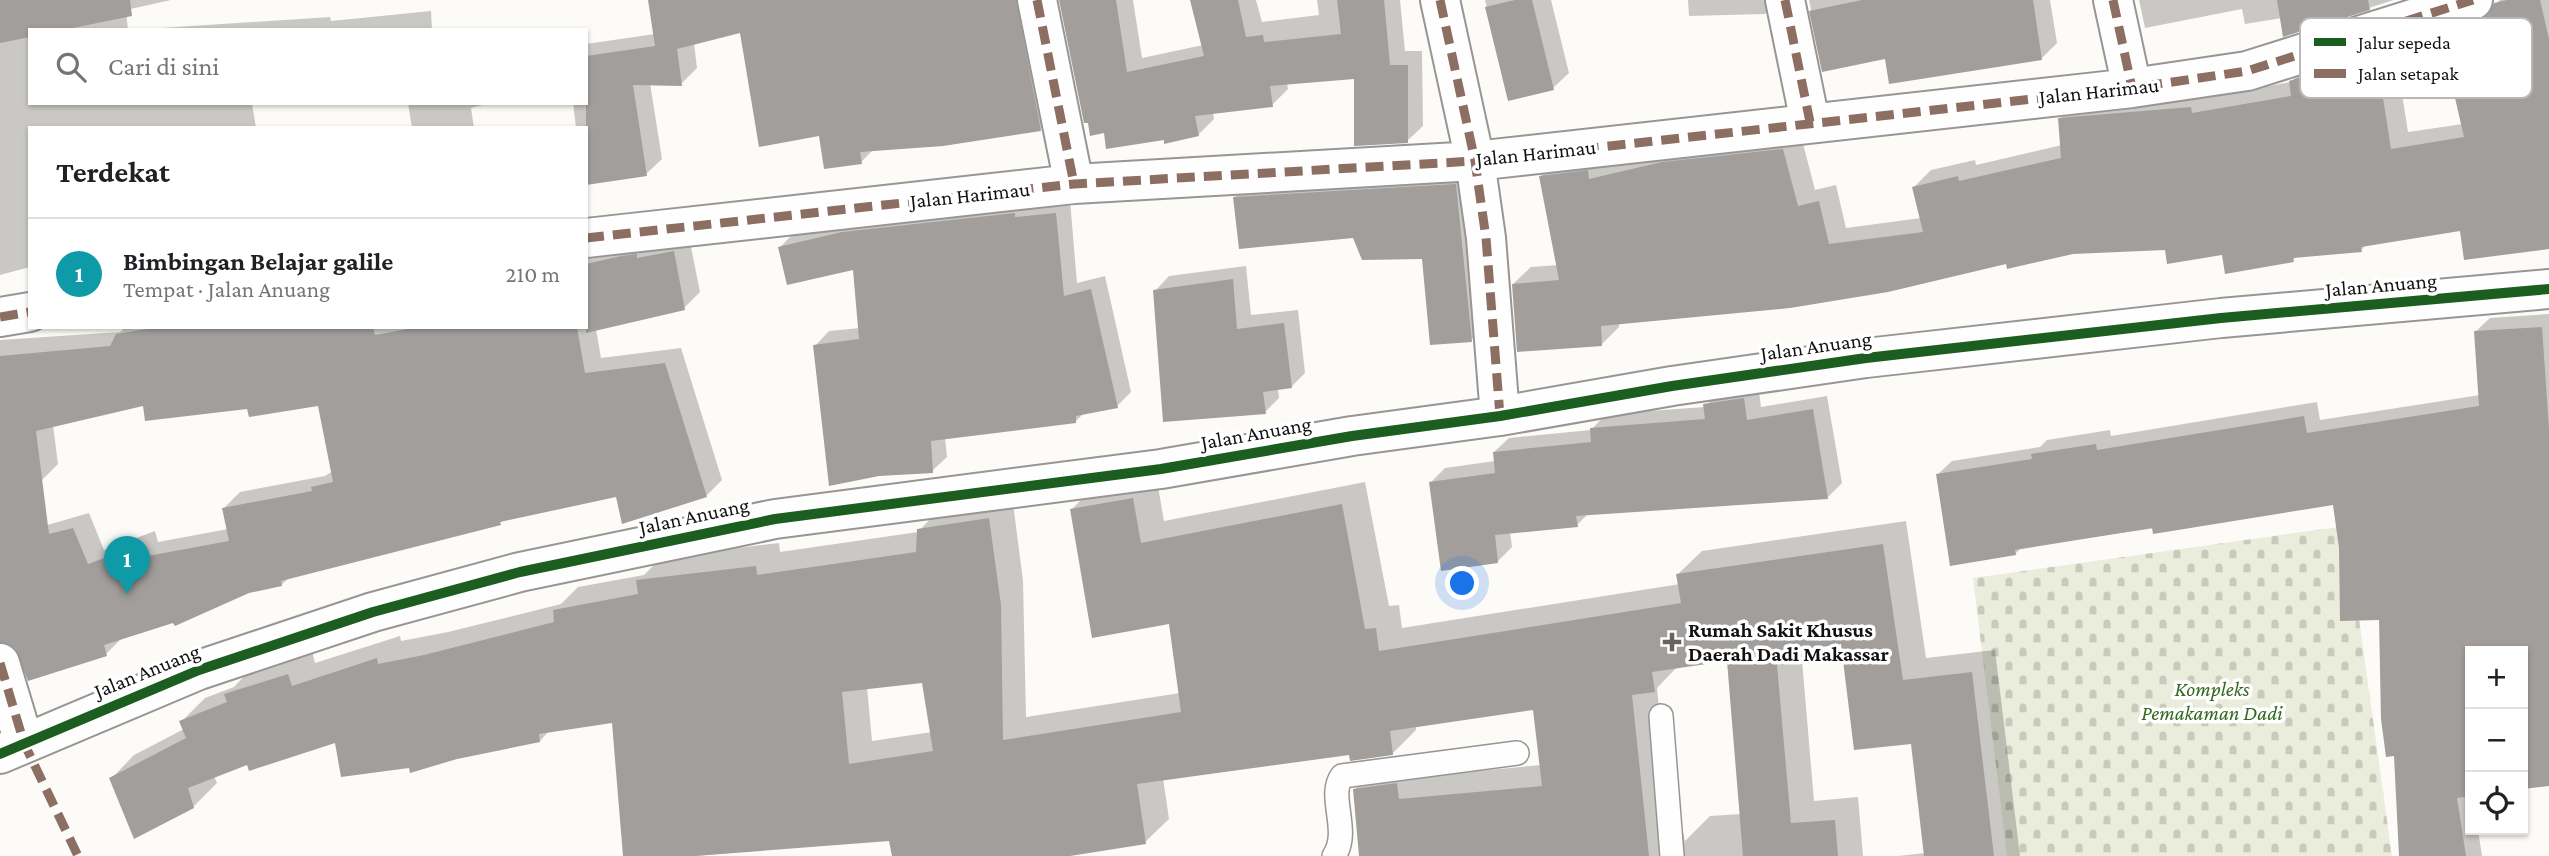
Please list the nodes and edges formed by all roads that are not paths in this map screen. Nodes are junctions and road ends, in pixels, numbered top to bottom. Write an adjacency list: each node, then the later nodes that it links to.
1 (1037, 0): 12 (street)
2 (1440, 0): 11 (street)
3 (1785, 0): 10 (street)
4 (2113, 0): 9 (street)
5 (2473, 0): 6 (street, Jalan Harimau)
6 (2434, 7): 7 (street, Jalan Harimau)
7 (2402, 18)
8 (2300, 53): 9 (street, Jalan Harimau)
9 (2132, 88): 10 (street, Jalan Harimau)
10 (1810, 122): 11 (street, Jalan Harimau)
11 (1475, 161): 12 (street, Jalan Harimau); 17 (street)
12 (1074, 184): 13 (street, Jalan Harimau)
13 (588, 237)
14 (2549, 289): 17 (street, Jalan Anuang)
15 (28, 312): 16 (street)
16 (0, 317)
17 (1500, 416): 20 (street, Jalan Anuang)
18 (0, 663): 20 (street)
19 (1661, 716): 23 (lane)
20 (12, 748)
21 (1517, 753): 22 (lane)
22 (1334, 856)
23 (1672, 856)

